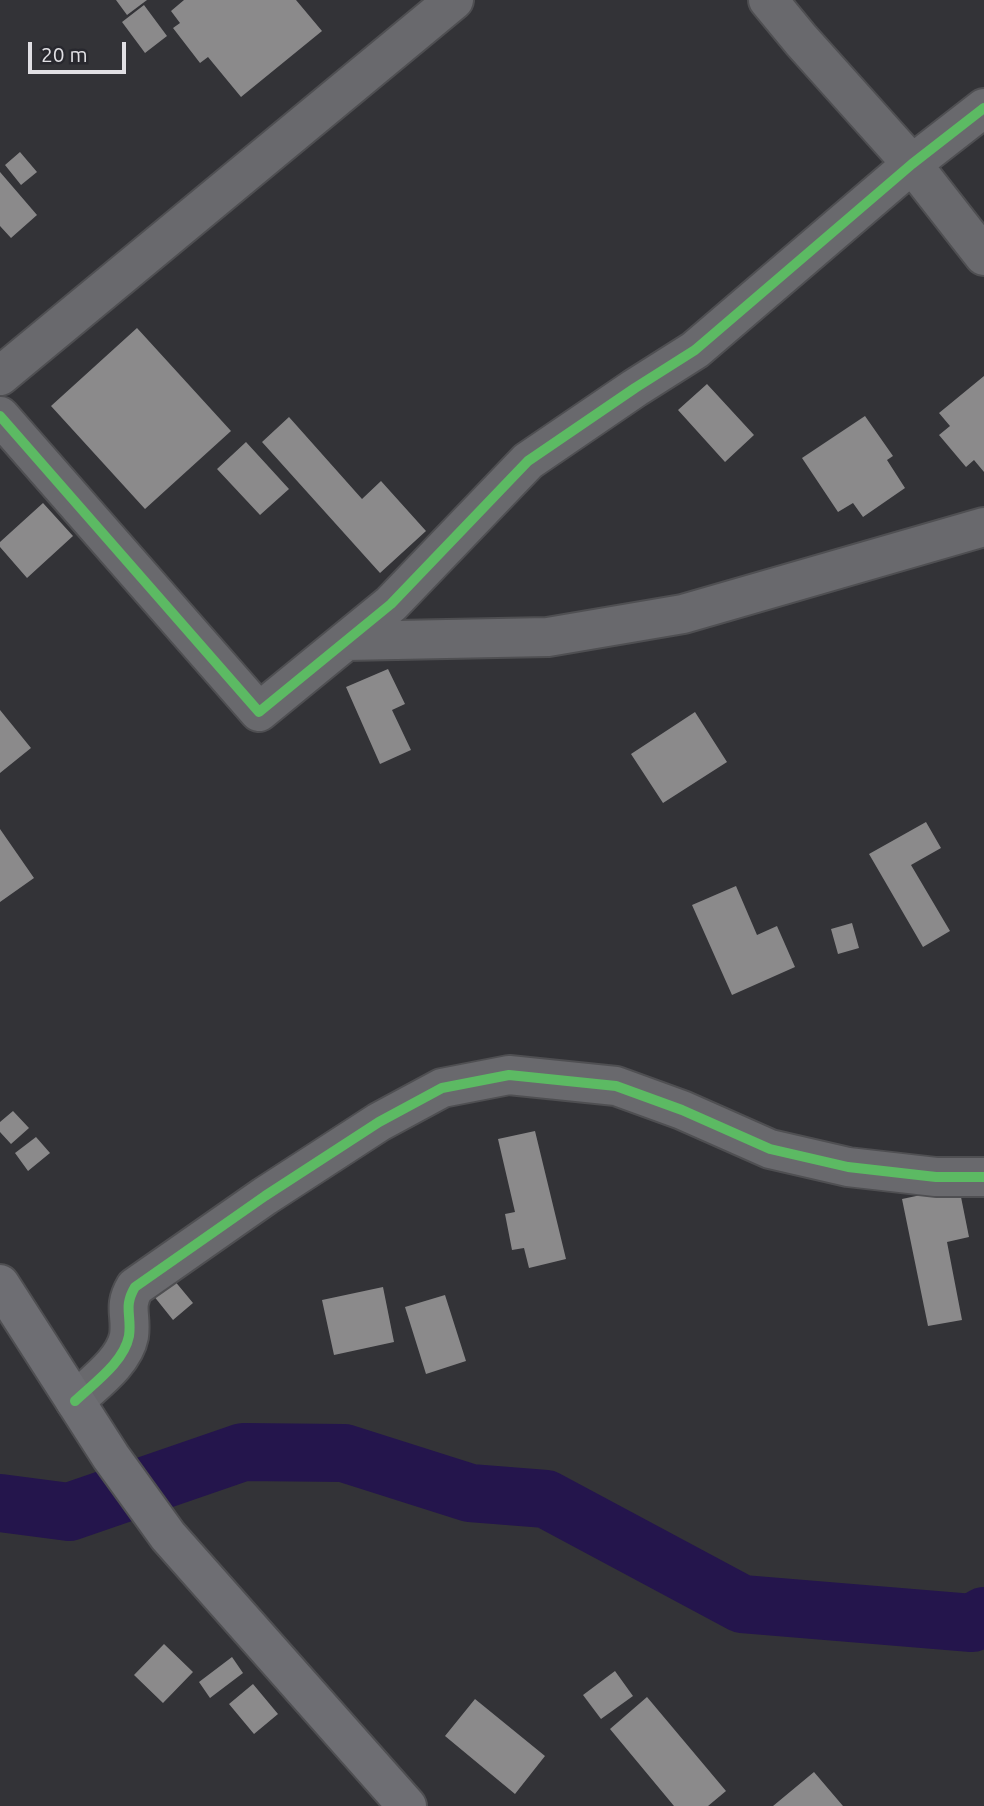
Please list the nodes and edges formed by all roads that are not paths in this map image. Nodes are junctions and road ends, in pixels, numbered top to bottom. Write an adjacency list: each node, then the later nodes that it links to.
1 (454, 0): 6 (street)
2 (768, 0): 4 (street)
3 (984, 108): 4 (street)
4 (912, 164): 5 (street); 9 (street)
5 (984, 256)
6 (0, 376)
7 (0, 416): 9 (street)
8 (984, 527): 9 (street)
9 (346, 641)
10 (984, 1177): 12 (street)
11 (0, 1284): 12 (main road)
12 (75, 1401): 13 (main road)
13 (407, 1806)

